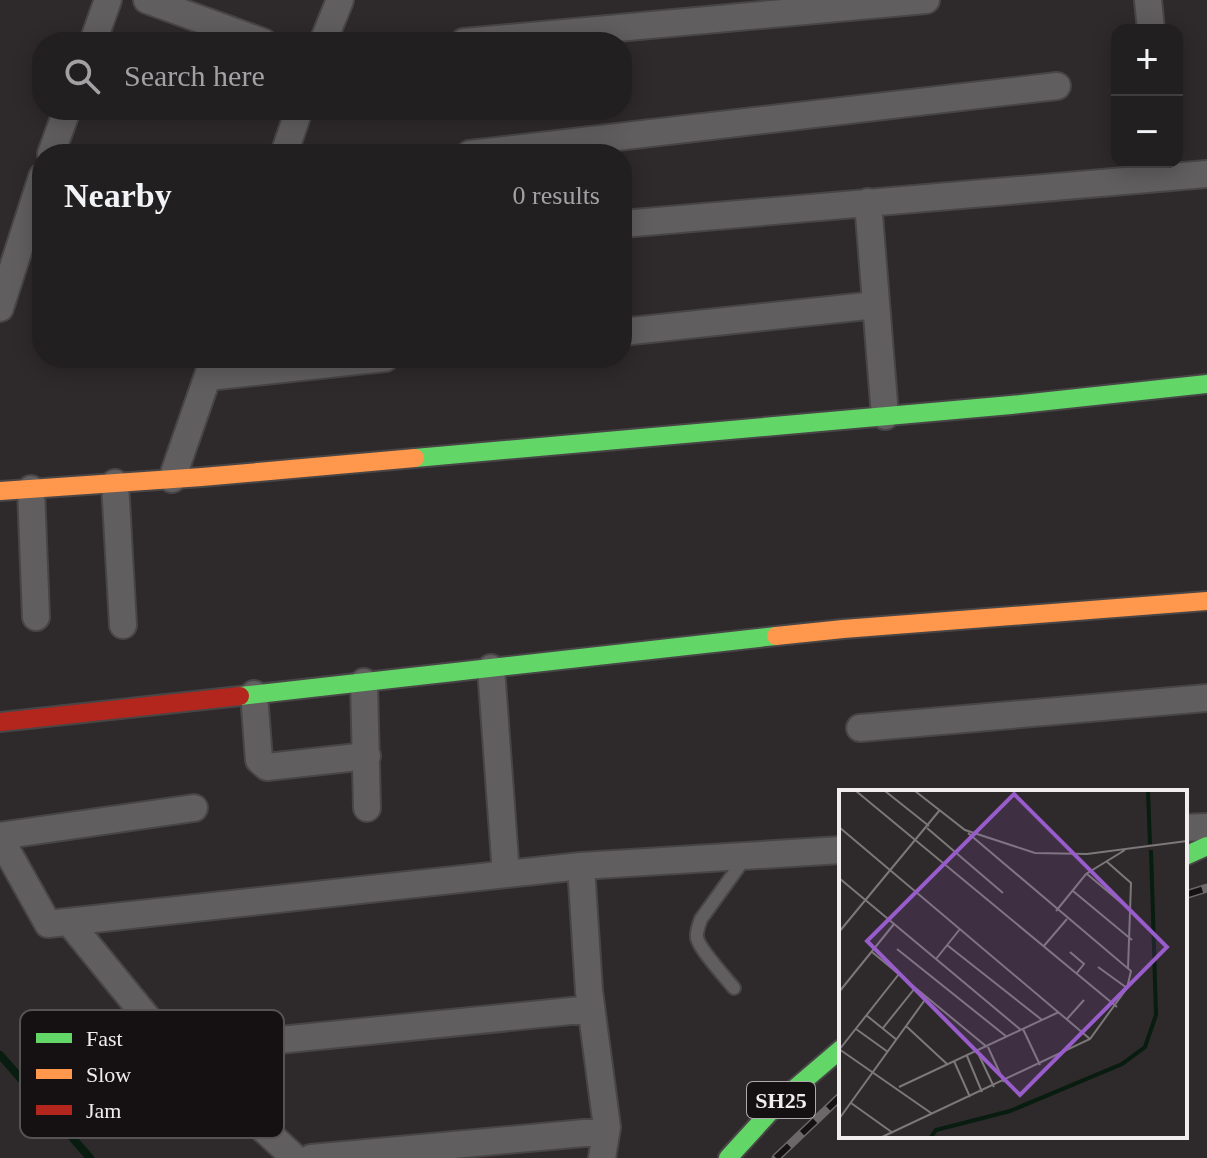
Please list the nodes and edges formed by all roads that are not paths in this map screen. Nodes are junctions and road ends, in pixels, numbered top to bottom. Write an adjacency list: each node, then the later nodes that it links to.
1 (108, 0): 9 (street)
2 (147, 0): 10 (street)
3 (339, 0): 11 (street)
4 (926, 0): 6 (street)
5 (1148, 0): 8 (street)
6 (832, 4): 7 (street)
7 (750, 8): 12 (street)
8 (1150, 24)
9 (100, 32)
10 (235, 32)
11 (327, 32)
12 (548, 32)
13 (1057, 86): 18 (street)
14 (63, 120): 16 (street)
15 (296, 120): 17 (street)
16 (55, 144)
17 (287, 144)
18 (556, 144)
19 (1165, 170): 20 (street); 21 (street)
20 (1207, 174)
21 (868, 202): 23 (street); 24 (street)
22 (32, 214): 25 (street)
23 (632, 223)
24 (876, 305): 26 (street); 29 (street)
25 (0, 308)
26 (632, 331)
27 (211, 368): 30 (street)
28 (1207, 384): 29 (street)
29 (885, 416): 30 (street)
30 (172, 479): 31 (street)
31 (115, 483): 32 (street); 36 (street)
32 (31, 489): 33 (street); 35 (street)
33 (0, 491)
34 (1207, 601): 37 (street)
35 (36, 617)
36 (123, 625)
37 (491, 668): 38 (street); 54 (street)
38 (364, 682): 39 (street); 43 (street)
39 (254, 694): 41 (street); 43 (street)
40 (1207, 698): 42 (street)
41 (0, 722)
42 (860, 728)
43 (367, 756): 45 (street)
44 (194, 808): 48 (street)
45 (367, 808)
46 (1207, 827): 47 (street)
47 (1187, 828)
48 (0, 837): 55 (street)
49 (1207, 846): 51 (street)
50 (839, 850): 52 (street)
51 (1187, 855)
52 (746, 856): 53 (street); 56 (lane)
53 (581, 866): 54 (street); 57 (street)
54 (506, 874): 55 (street)
55 (69, 922): 58 (street)
56 (734, 988)
57 (591, 1009): 59 (street); 61 (street)
58 (141, 1010)
59 (284, 1039)
60 (839, 1051): 66 (street, SH25)
61 (606, 1131): 64 (street); 65 (street)
62 (273, 1138): 63 (street)
63 (295, 1158)
64 (311, 1158)
65 (602, 1158)
66 (728, 1158)

